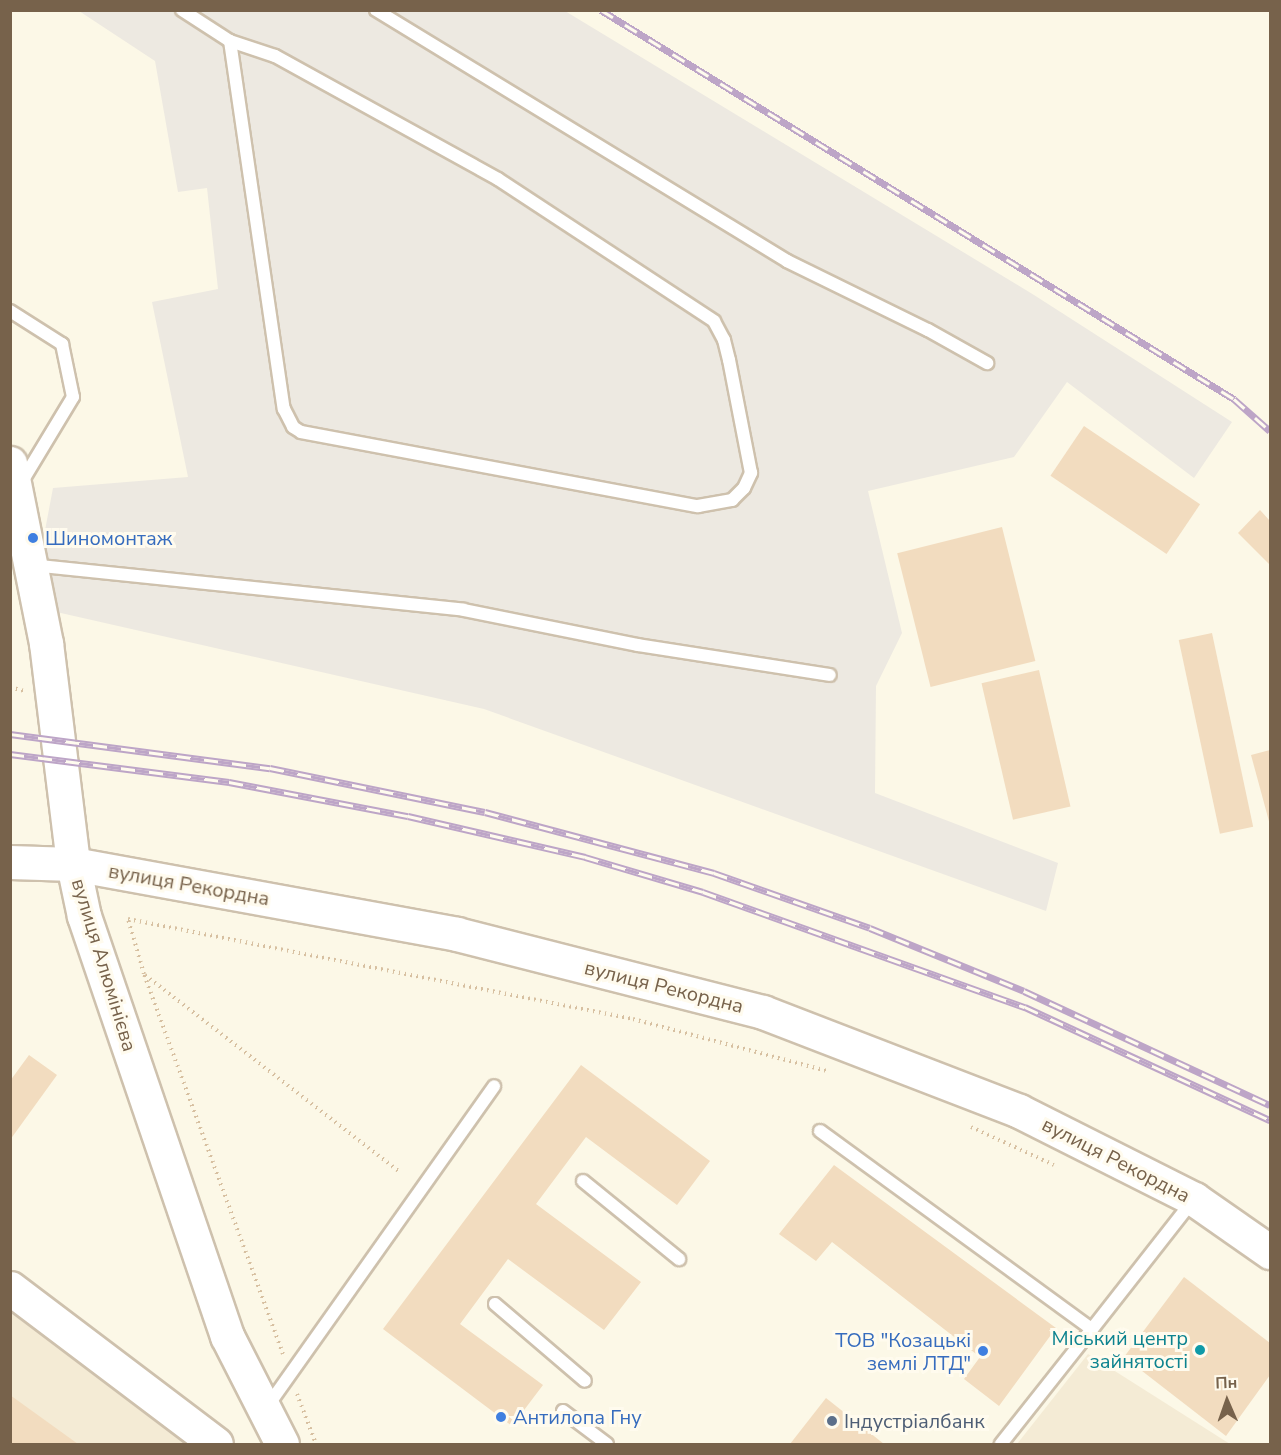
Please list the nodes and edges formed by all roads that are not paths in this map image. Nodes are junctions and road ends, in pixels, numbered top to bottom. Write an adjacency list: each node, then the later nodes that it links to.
1 (182, 10): 3 (lane)
2 (376, 10): 5 (lane)
3 (230, 41): 3 (lane)
4 (10, 311): 6 (lane)
5 (987, 363)
6 (13, 477): 7 (street, вулиця Алюмінієва)
7 (30, 564): 8 (lane); 10 (street, вулиця Алюмінієва)
8 (830, 675)
9 (10, 862): 10 (street, вулиця Рекордна)
10 (73, 864): 14 (street, вулиця Рекордна); 21 (street, вулиця Алюмінієва)
11 (494, 1086): 21 (lane)
12 (820, 1131): 19 (lane)
13 (583, 1181): 16 (lane)
14 (1194, 1199): 15 (street, вулиця Рекордна); 19 (lane)
15 (1270, 1252)
16 (679, 1259)
17 (11, 1288): 23 (street)
18 (495, 1304): 20 (lane)
19 (1092, 1329): 26 (lane)
20 (585, 1381)
21 (264, 1410): 24 (street, вулиця Алюмінієва)
22 (563, 1411): 25 (lane)
23 (216, 1444)
24 (282, 1444)
25 (607, 1444)
26 (1002, 1444)

